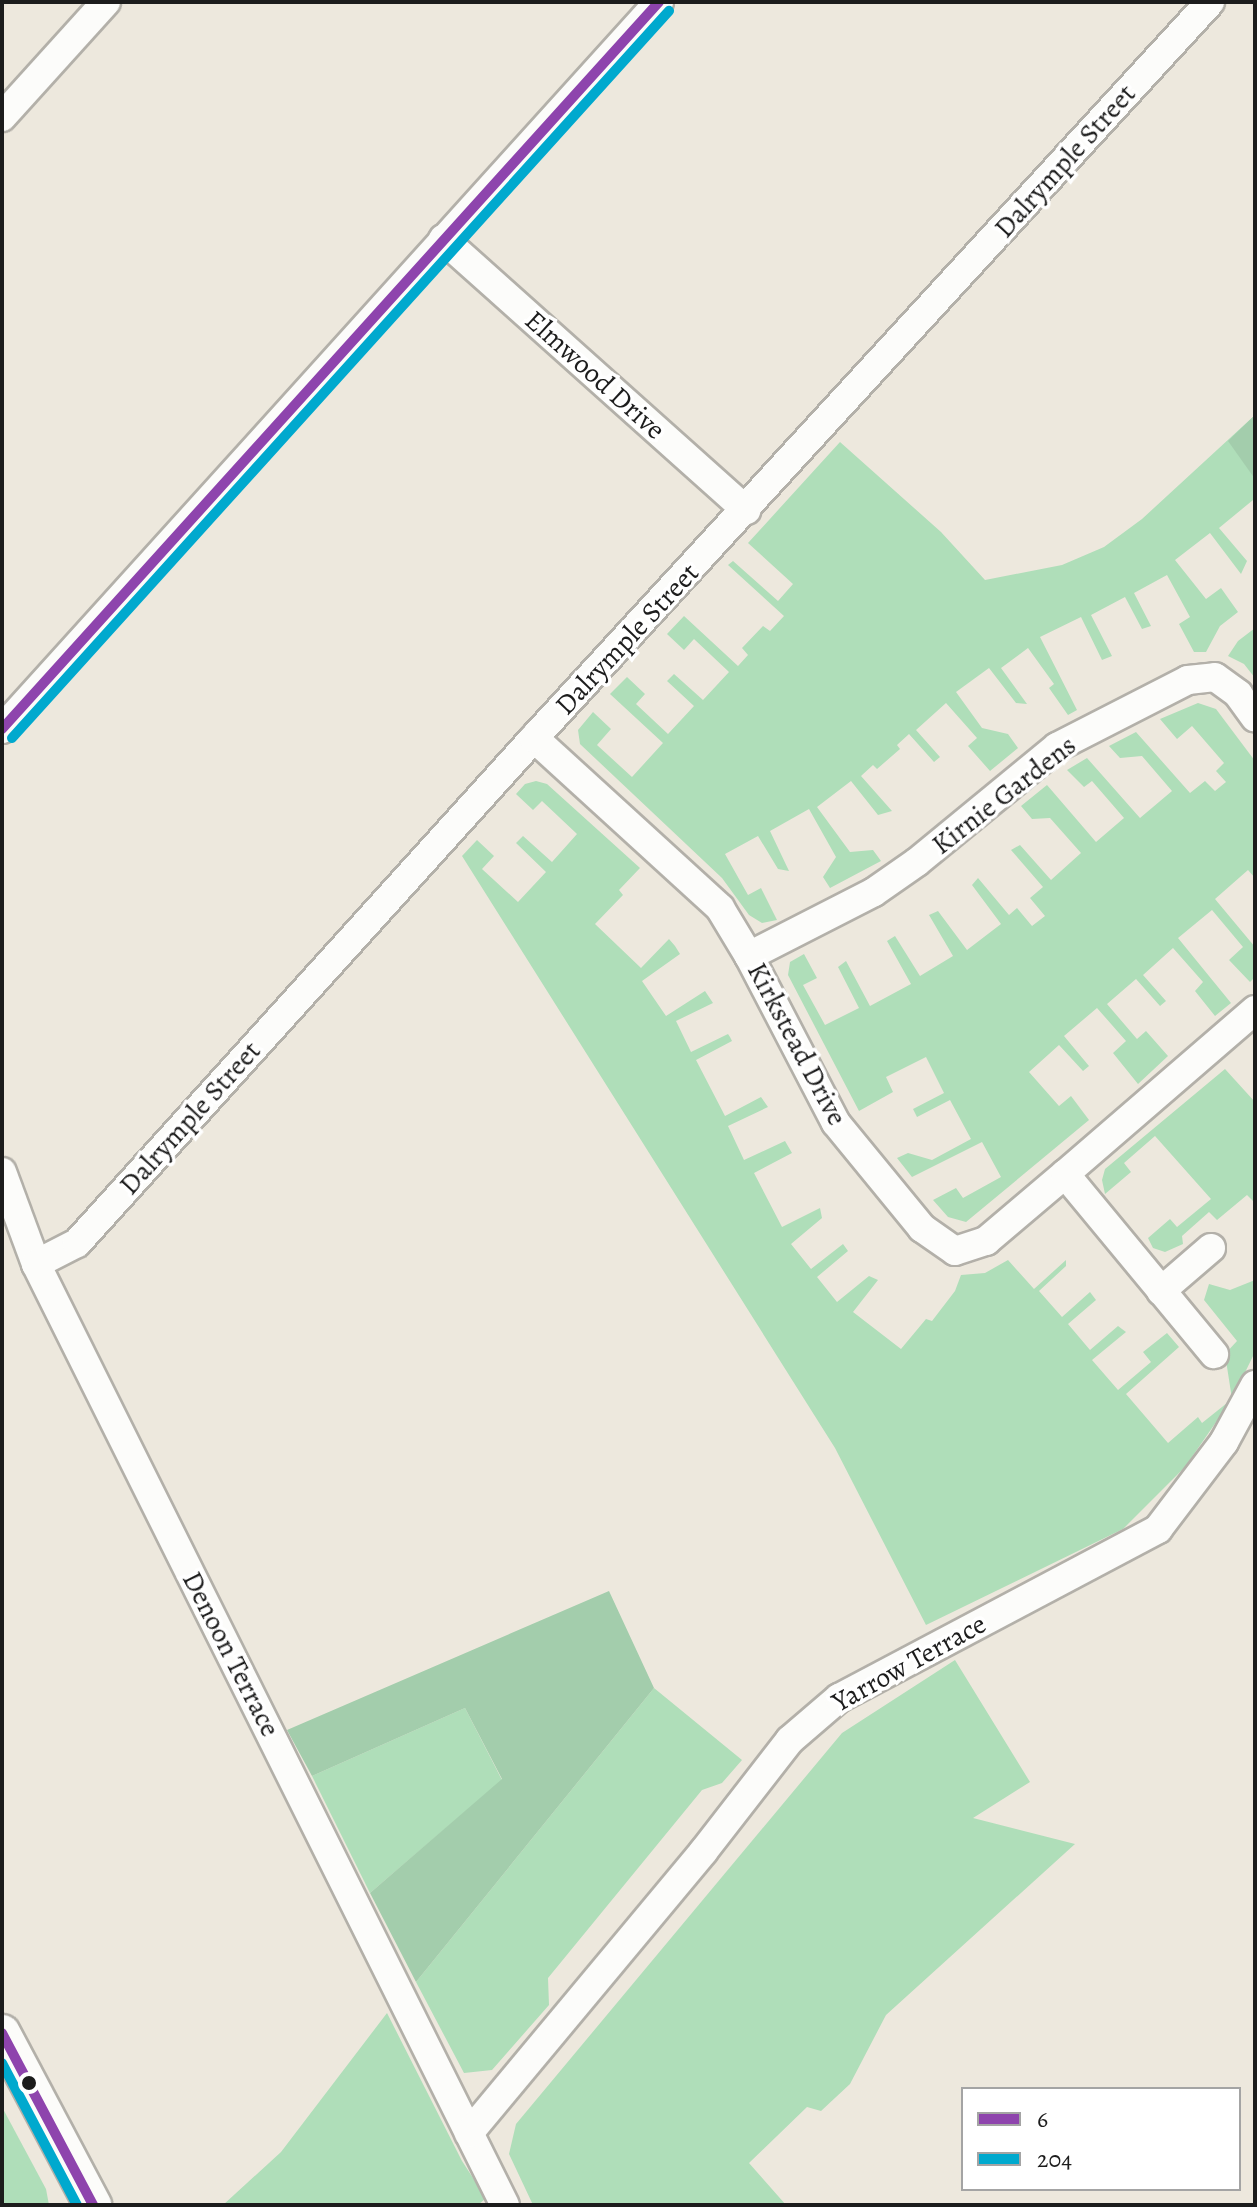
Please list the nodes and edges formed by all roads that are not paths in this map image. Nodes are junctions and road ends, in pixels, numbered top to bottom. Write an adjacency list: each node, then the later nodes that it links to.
1 (106, 2): 4 (street)
2 (659, 2): 5 (street)
3 (1210, 2): 6 (street, Dalrymple Street)
4 (2, 117)
5 (443, 239): 6 (street, Elmwood Drive); 8 (street)
6 (746, 510): 9 (street, Dalrymple Street)
7 (1255, 717): 10 (street, Kirnie Gardens)
8 (2, 729)
9 (534, 738): 10 (street, Kirkstead Drive); 15 (street, Dalrymple Street)
10 (749, 956): 13 (street, Kirkstead Drive)
11 (1255, 1010): 13 (street)
12 (2, 1172): 15 (street, Denoon Terrace)
13 (1065, 1174): 16 (street)
14 (1211, 1248): 16 (street)
15 (36, 1264): 20 (street, Denoon Terrace)
16 (1161, 1291): 17 (street)
17 (1214, 1354)
18 (1255, 1385): 20 (street, Yarrow Terrace)
19 (2, 2033): 21 (street)
20 (469, 2133): 22 (street, Denoon Terrace)
21 (88, 2200)
22 (505, 2205)

